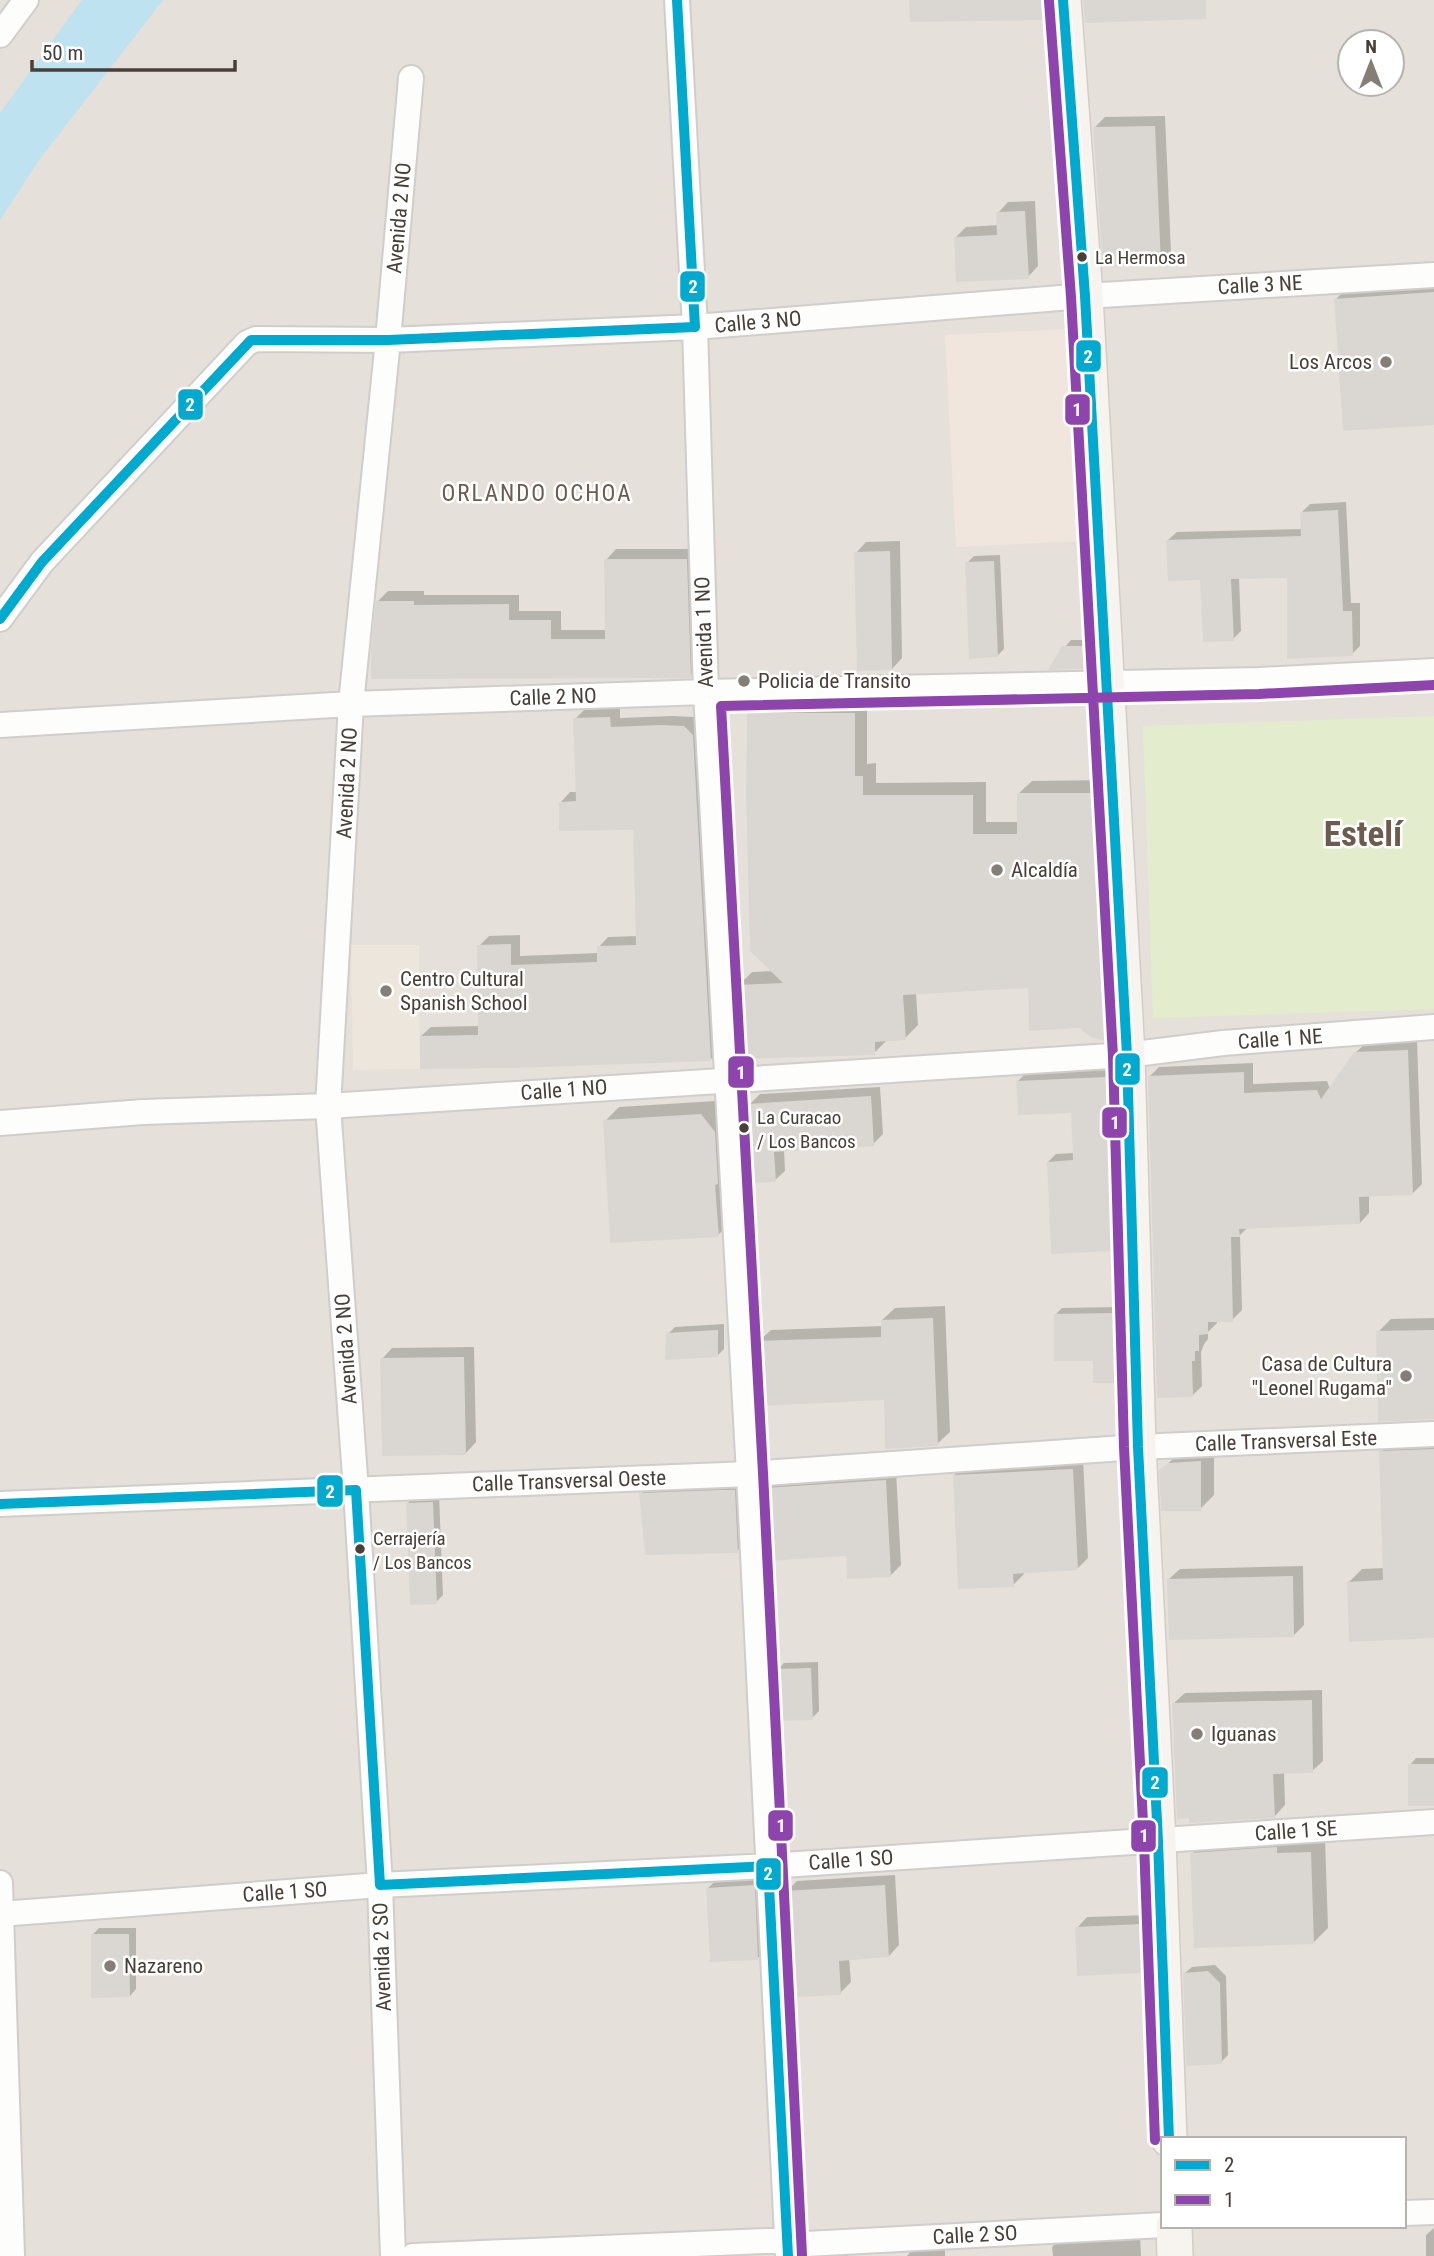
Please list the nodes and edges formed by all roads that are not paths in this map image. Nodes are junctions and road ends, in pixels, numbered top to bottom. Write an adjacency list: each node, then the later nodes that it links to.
1 (26, 0): 4 (street)
2 (677, 0): 8 (street, Avenida 1 NO)
3 (1063, 0): 7 (street)
4 (0, 35)
5 (411, 78): 9 (street, Avenida 2 NO)
6 (1434, 275): 7 (street, Calle 3 NE)
7 (1085, 296): 8 (street, Calle 3 NO); 12 (street)
8 (695, 327): 9 (street, Calle 3 NO); 13 (street, Avenida 1 NO)
9 (388, 340): 10 (street, Calle 3 NO); 14 (street, Avenida 2 NO)
10 (0, 619)
11 (1434, 671): 12 (street, Calle 2 NO)
12 (1106, 684): 13 (street, Calle 2 NO); 17 (street)
13 (706, 692): 14 (street, Calle 2 NO); 18 (street, Avenida 1 NO)
14 (351, 704): 15 (street, Calle 2 NO); 19 (street, Avenida 2 NO)
15 (0, 725)
16 (1434, 1027): 17 (street, Calle 1 NE)
17 (1127, 1055): 18 (street, Calle 1 NO); 22 (street)
18 (726, 1079): 19 (street, Calle 1 NO); 23 (street, Avenida 1 NO)
19 (328, 1106): 20 (street, Calle 1 NO); 24 (street, Avenida 2 NO)
20 (0, 1123)
21 (1434, 1434): 22 (street, Calle Transversal Este)
22 (1138, 1447): 23 (street, Calle Transversal Oeste); 27 (street)
23 (749, 1474): 24 (street, Calle Transversal Oeste); 28 (street, Avenida 1 NO)
24 (356, 1490): 25 (street, Calle Transversal Oeste); 30 (street, Avenida 2 SO)
25 (0, 1504)
26 (1434, 1822): 27 (street, Calle 1 SE)
27 (1158, 1841): 28 (street, Calle 1 SO); 32 (street)
28 (768, 1866): 30 (street, Calle 1 SO); 37 (street, Avenida 1 NO)
29 (0, 1883): 31 (street)
30 (380, 1885): 31 (street, Calle 1 SO); 39 (street, Avenida 2 SO)
31 (1, 1914): 38 (street)
32 (1169, 2137)
33 (1434, 2212): 34 (street)
34 (1406, 2213)
35 (1161, 2225): 37 (street, Calle 2 SO)
36 (1174, 2228): 41 (street)
37 (784, 2252): 40 (street, Calle 2 SO)
38 (12, 2256)
39 (393, 2256)
40 (413, 2256)
41 (1175, 2256)

